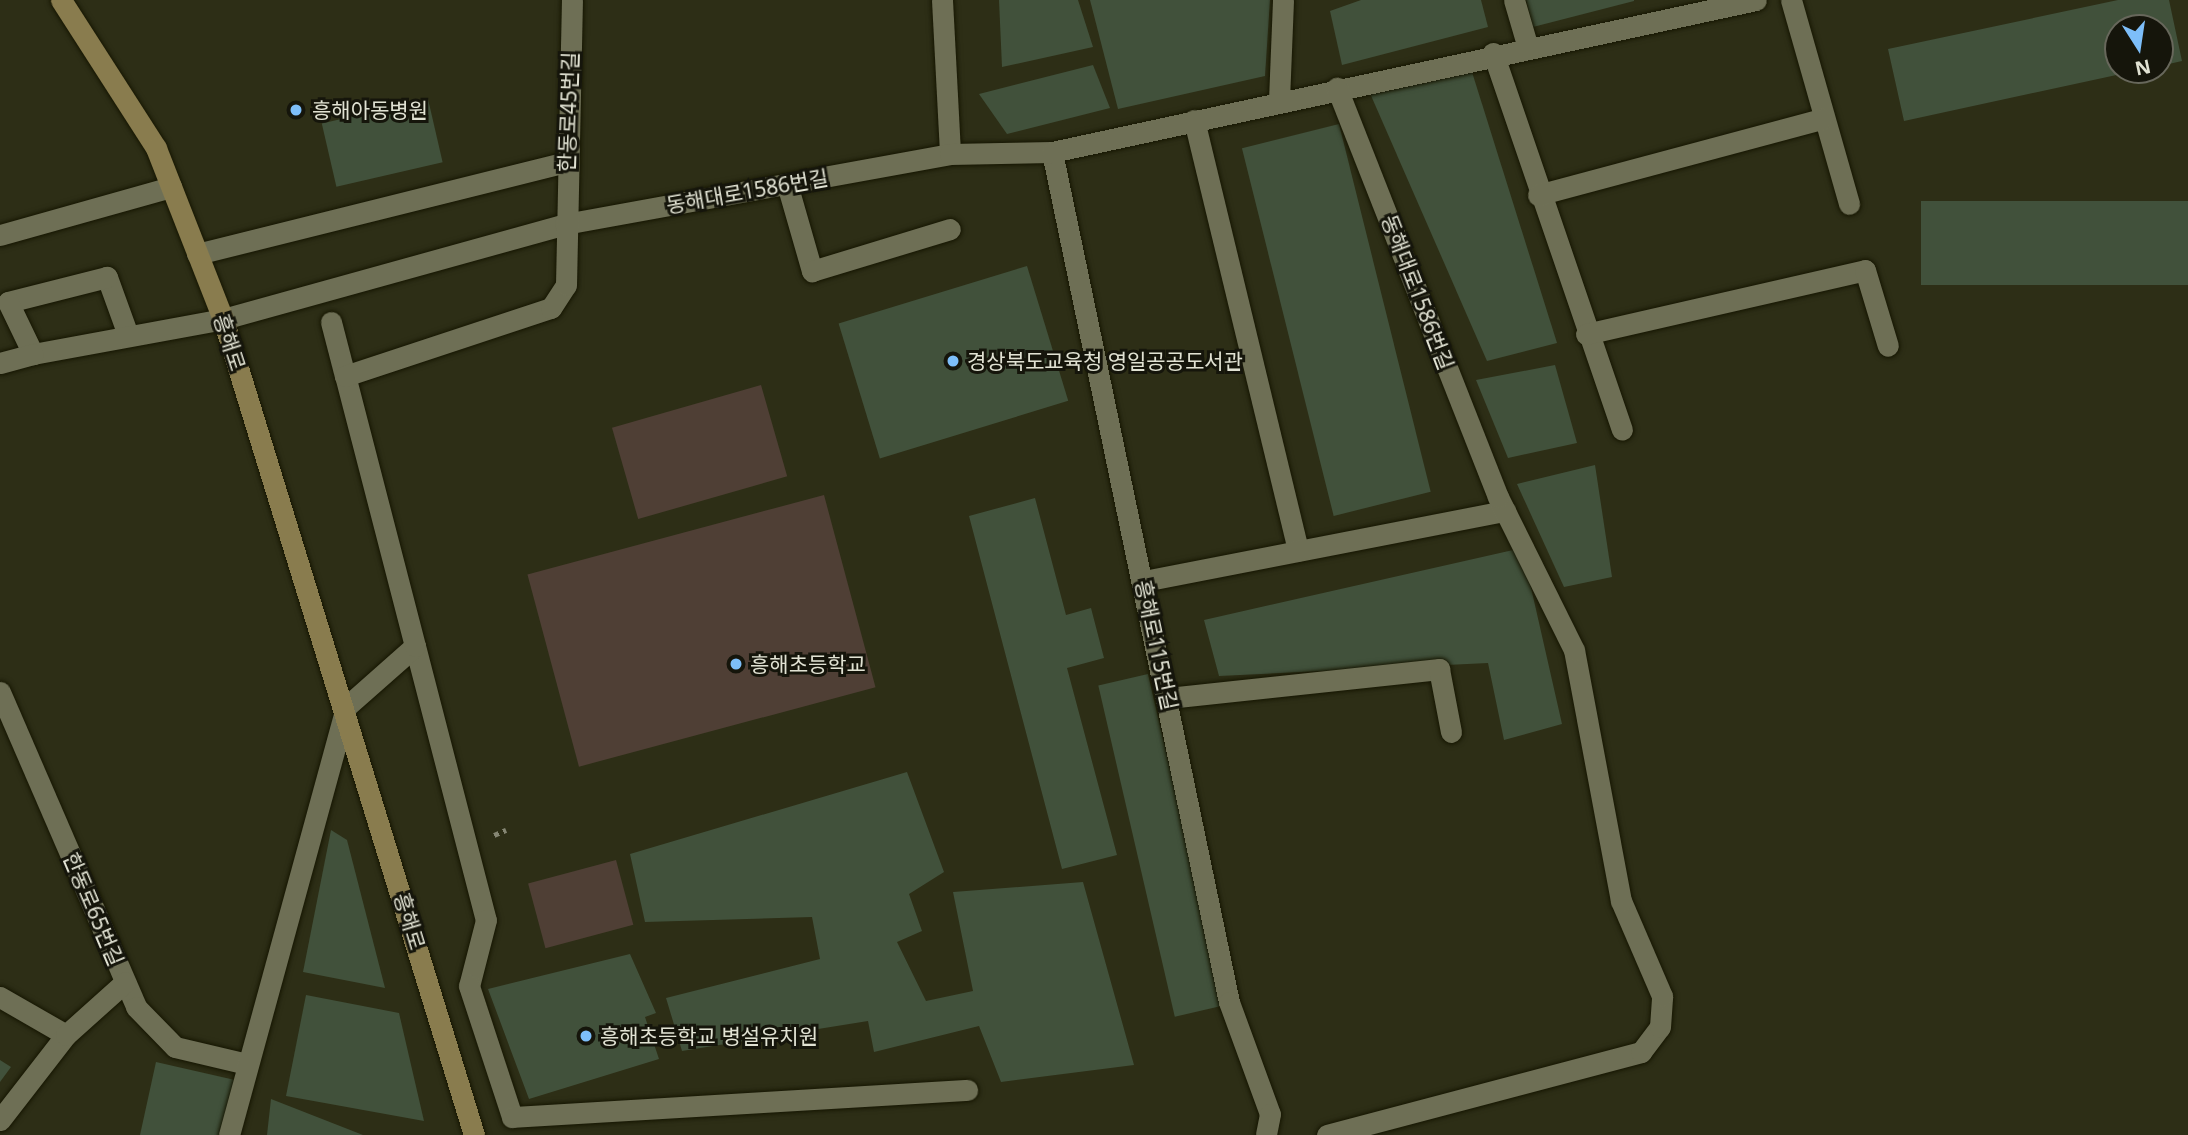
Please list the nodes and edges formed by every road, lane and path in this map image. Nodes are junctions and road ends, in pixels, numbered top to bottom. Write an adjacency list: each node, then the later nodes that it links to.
1 (61, 0): 18 (street, 흥해로)
2 (572, 0): 16 (street, 한동로45번길)
3 (942, 0): 15 (street)
4 (1283, 0): 11 (street)
5 (1514, 0): 8 (street)
6 (1756, 0): 8 (street, 동해대로1586번길)
7 (1791, 0): 12 (street)
8 (1528, 48): 9 (street, 동해대로1586번길)
9 (1493, 54): 10 (street, 동해대로1586번길); 19 (street)
10 (1337, 88): 11 (street, 동해대로1586번길); 34 (street, 동해대로1586번길)
11 (1279, 100): 13 (street, 동해대로1586번길)
12 (1821, 119): 19 (street); 20 (street)
13 (1194, 120): 14 (street, 동해대로1586번길); 35 (street)
14 (1052, 152): 15 (street, 동해대로1586번길); 36 (street, 흥해로115번길)
15 (950, 154): 17 (street, 동해대로1586번길)
16 (567, 162): 21 (street, 한동로45번길); 24 (street)
17 (787, 184): 21 (street, 동해대로1586번길); 22 (street)
18 (171, 187): 23 (street); 24 (street, 흥해로)
19 (1538, 195): 27 (street)
20 (1849, 204)
21 (565, 224): 25 (street, 동해대로1586번길); 32 (street, 한동로45번길)
22 (950, 229)
23 (0, 234)
24 (197, 254): 25 (street, 흥해로)
25 (223, 319): 28 (street, 동해대로1586번길); 40 (street, 흥해로)
26 (331, 321): 32 (street)
27 (1586, 334): 29 (street); 33 (street)
28 (128, 335): 30 (street, 동해대로1586번길); 30 (street)
29 (1888, 346)
30 (33, 354): 31 (street, 동해대로1586번길)
31 (0, 363)
32 (345, 376): 37 (street)
33 (1622, 430)
34 (1502, 504): 35 (street); 51 (street, 동해대로1586번길)
35 (1298, 551): 36 (street)
36 (1144, 581): 39 (street, 흥해로115번길)
37 (415, 646): 40 (street); 46 (street)
38 (0, 692): 42 (street, 한동로65번길)
39 (1168, 698): 41 (street); 50 (street, 흥해로115번길)
40 (346, 707): 45 (street); 49 (street, 흥해로)
41 (1451, 732)
42 (125, 982): 44 (street); 45 (street, 한동로65번길)
43 (0, 997): 44 (street)
44 (66, 1035): 47 (street)
45 (247, 1064): 48 (street)
46 (967, 1090)
47 (0, 1120)
48 (229, 1135)
49 (474, 1135)
50 (1266, 1135)
51 (1327, 1135)

